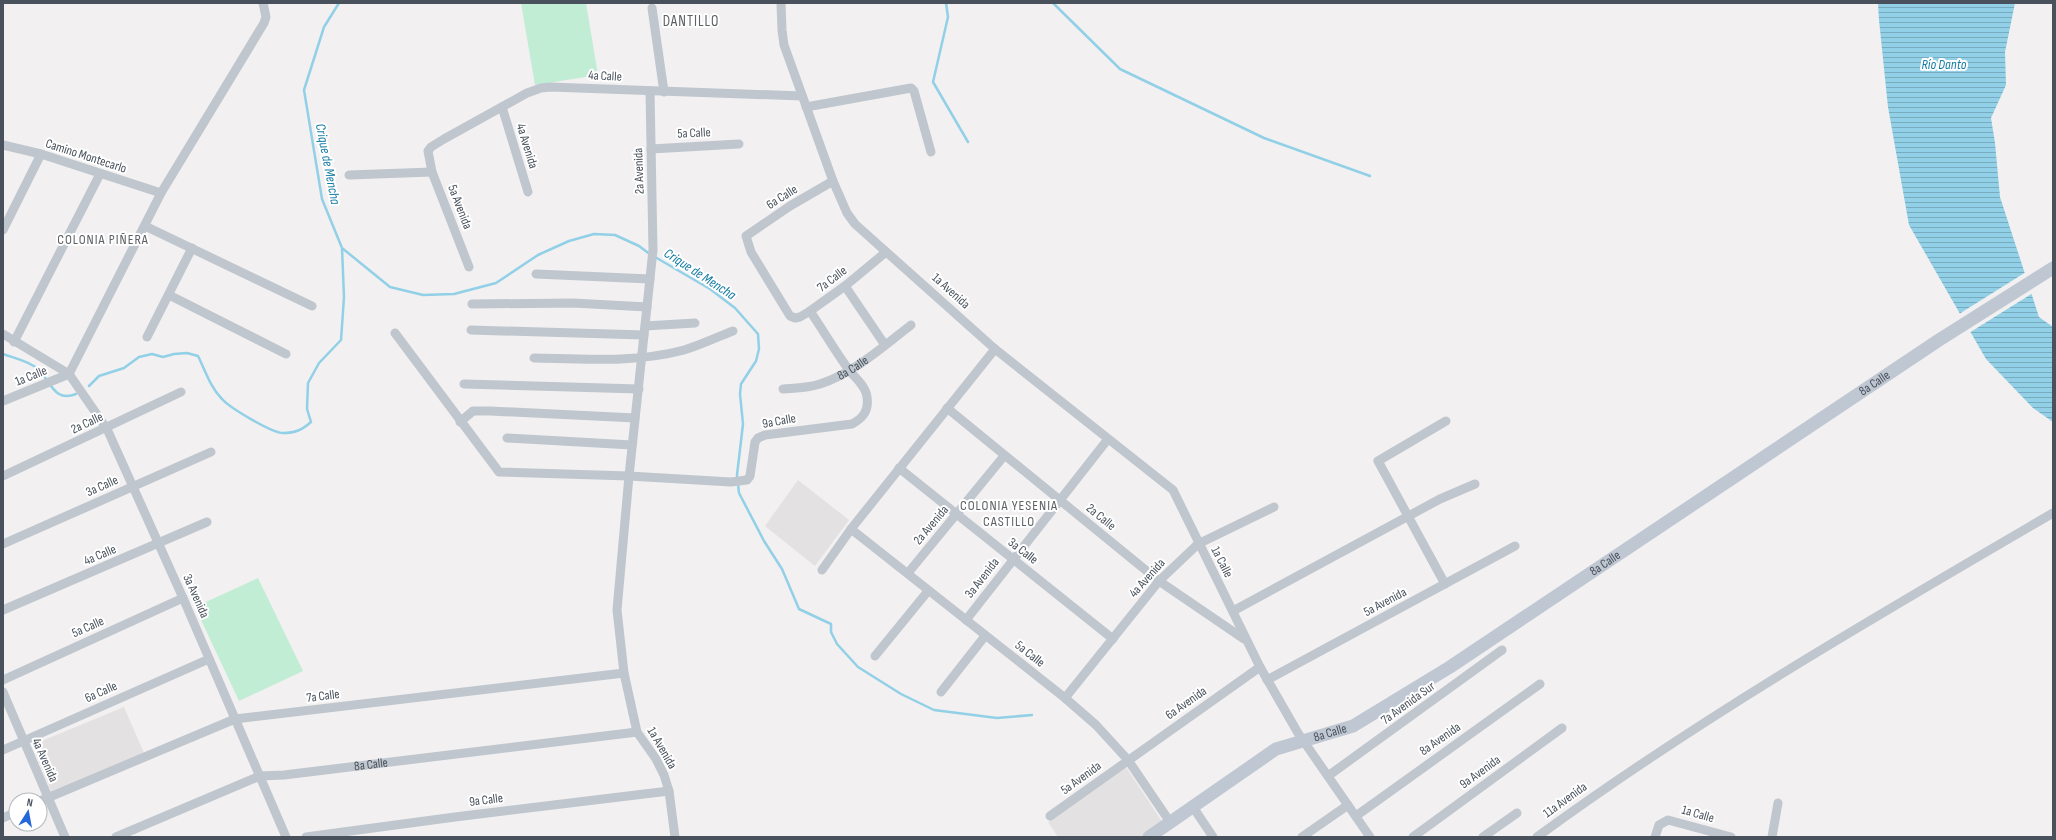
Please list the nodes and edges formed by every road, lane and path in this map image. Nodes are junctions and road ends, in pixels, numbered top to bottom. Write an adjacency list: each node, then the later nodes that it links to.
1 (263, 3): 20 (street)
2 (782, 3): 6 (street, 1a Avenida)
3 (652, 8): 5 (street)
4 (650, 91): 5 (street, 4a Calle); 7 (street, 4a Calle); 11 (street, 2a Avenida)
5 (664, 92): 6 (street, 4a Calle)
6 (802, 96): 8 (street, 1a Avenida)
7 (502, 107): 14 (street, 4a Calle); 19 (street, 4a Avenida)
8 (806, 107): 12 (street); 18 (street, 1a Avenida)
9 (739, 144): 11 (street, 5a Calle)
10 (3, 145): 13 (street, Camino Montecarlo)
11 (651, 149): 28 (street, 2a Avenida)
12 (931, 152)
13 (40, 154): 16 (street, Camino Montecarlo); 22 (street)
14 (428, 156): 15 (street, 5a Avenida)
15 (432, 172): 17 (street); 25 (street, 5a Avenida)
16 (100, 174): 20 (street, Camino Montecarlo); 44 (street)
17 (348, 175)
18 (833, 181): 24 (street, 1a Avenida); 35 (street, 6a Calle)
19 (528, 192)
20 (161, 193): 21 (street)
21 (145, 226): 23 (street); 51 (street)
22 (3, 230)
23 (192, 248): 30 (street); 32 (street)
24 (886, 252): 29 (street, 7a Calle); 46 (street, 1a Avenida)
25 (469, 267)
26 (2053, 268): 110 (street, 8a Calle)
27 (536, 274): 28 (street)
28 (650, 278): 33 (street, 2a Avenida)
29 (845, 286): 34 (street, 7a Calle); 45 (street)
30 (169, 295): 43 (street); 47 (street)
31 (472, 304): 33 (street)
32 (312, 306)
33 (647, 307): 39 (street, 2a Avenida)
34 (810, 310): 35 (street, 7a Calle); 50 (street)
35 (790, 316)
36 (695, 323): 39 (street)
37 (911, 325): 45 (street, 8a Calle)
38 (471, 330): 39 (street)
39 (645, 331): 48 (street, 2a Avenida)
40 (733, 331): 48 (street)
41 (395, 333): 60 (street)
42 (3, 334): 44 (street)
43 (148, 337)
44 (14, 342): 51 (street)
45 (885, 345): 50 (street, 8a Calle)
46 (994, 349): 57 (street); 63 (street, 1a Calle)
47 (286, 354)
48 (642, 357): 49 (street); 53 (street, 2a Avenida)
49 (534, 358)
50 (849, 370): 54 (street, 8a Calle); 69 (street, 9a Calle)
51 (66, 376): 56 (street, 1a Calle); 61 (street, 3a Avenida)
52 (464, 384): 53 (street)
53 (639, 389): 58 (street, 2a Avenida)
54 (784, 390)
55 (181, 392): 61 (street, 2a Calle)
56 (3, 401)
57 (947, 408): 66 (street, 2a Calle); 67 (street)
58 (635, 418): 60 (street); 64 (street, 2a Avenida)
59 (1446, 421): 76 (street)
60 (460, 422): 69 (street)
61 (107, 429): 68 (street, 2a Calle); 71 (street, 3a Avenida)
62 (507, 438): 64 (street)
63 (1108, 439): 72 (street, 3a Avenida); 81 (street, 1a Calle)
64 (632, 445): 69 (street, 2a Avenida)
65 (211, 452): 71 (street, 3a Calle)
66 (1004, 456): 72 (street, 2a Calle); 75 (street, 2a Avenida)
67 (899, 468): 75 (street, 3a Calle); 78 (street)
68 (3, 476)
69 (629, 476): 100 (street, 1a Avenida)
70 (1475, 484): 76 (street)
71 (132, 486): 79 (street, 3a Calle); 80 (street, 3a Avenida)
72 (1060, 501): 83 (street, 3a Avenida); 86 (street, 2a Calle)
73 (1274, 508): 81 (street, 4a Avenida)
74 (2053, 513): 138 (street, 11a Avenida)
75 (956, 515): 83 (street, 3a Calle); 85 (street, 2a Avenida)
76 (1408, 516): 87 (street); 91 (street)
77 (207, 522): 80 (street, 4a Calle)
78 (851, 529): 84 (street); 85 (street, 5a Calle)
79 (3, 544)
80 (158, 544): 89 (street, 3a Avenida); 90 (street, 4a Calle)
81 (1198, 544): 86 (street, 4a Avenida); 91 (street, 1a Calle)
82 (1515, 546): 87 (street, 5a Avenida)
83 (1013, 559): 92 (street, 3a Avenida); 94 (street, 3a Calle)
84 (822, 570)
85 (908, 574): 88 (street, 5a Calle)
86 (1159, 581): 94 (street, 4a Avenida); 95 (street, 2a Calle)
87 (1445, 584): 102 (street, 5a Avenida)
88 (928, 591): 92 (street, 5a Calle); 97 (street)
89 (183, 598): 98 (street, 3a Avenida); 101 (street, 5a Calle)
90 (3, 610)
91 (1233, 611): 95 (street, 1a Calle)
92 (966, 620): 93 (street, 5a Calle)
93 (985, 636): 105 (street); 106 (street, 5a Calle)
94 (1113, 639): 106 (street, 4a Avenida)
95 (1244, 639): 99 (street, 1a Calle)
96 (1502, 650): 115 (street, 7a Avenida Sur)
97 (875, 656)
98 (209, 659): 107 (street, 3a Avenida); 111 (street, 6a Calle)
99 (1260, 668): 102 (street, 1a Calle); 113 (street, 6a Avenida)
100 (624, 673): 107 (street, 7a Calle); 109 (street, 1a Avenida)
101 (3, 680)
102 (1267, 680): 110 (street, 1a Calle)
103 (1540, 684): 125 (street, 8a Avenida)
104 (3, 692): 111 (street, 4a Avenida)
105 (941, 692)
106 (1065, 698): 113 (street, 5a Calle)
107 (235, 719): 114 (street, 3a Avenida); 118 (street, 7a Calle)
108 (1562, 728): 136 (street, 9a Avenida)
109 (637, 732): 114 (street, 8a Calle); 116 (street, 1a Avenida)
110 (1304, 740): 115 (street, 1a Calle); 122 (street, 8a Calle)
111 (23, 741): 112 (street, 6a Calle); 117 (street, 4a Avenida)
112 (3, 750)
113 (1128, 760): 124 (street, 5a Avenida); 126 (street, 5a Calle)
114 (260, 776): 128 (street, 8a Calle); 129 (street, 3a Avenida)
115 (1328, 776): 120 (street, 1a Calle)
116 (669, 791): 130 (street, 9a Calle); 131 (street, 1a Avenida)
117 (41, 792)
118 (48, 798)
119 (1778, 803): 141 (street)
120 (1348, 805): 125 (street, 1a Calle); 134 (street)
121 (48, 807): 127 (street, 4a Avenida)
122 (1192, 807): 126 (street, 8a Calle); 133 (street)
123 (1517, 813): 137 (street)
124 (1050, 816)
125 (1356, 816): 135 (street, 1a Calle)
126 (1170, 822): 132 (street, 8a Calle)
127 (65, 837)
128 (116, 837)
129 (286, 837)
130 (306, 837)
131 (675, 837)
132 (1149, 837)
133 (1213, 837)
134 (1302, 837)
135 (1370, 837)
136 (1413, 837)
137 (1483, 837)
138 (1537, 837)
139 (1655, 837): 140 (street, 1a Calle)
140 (1731, 837)
141 (1772, 837)

